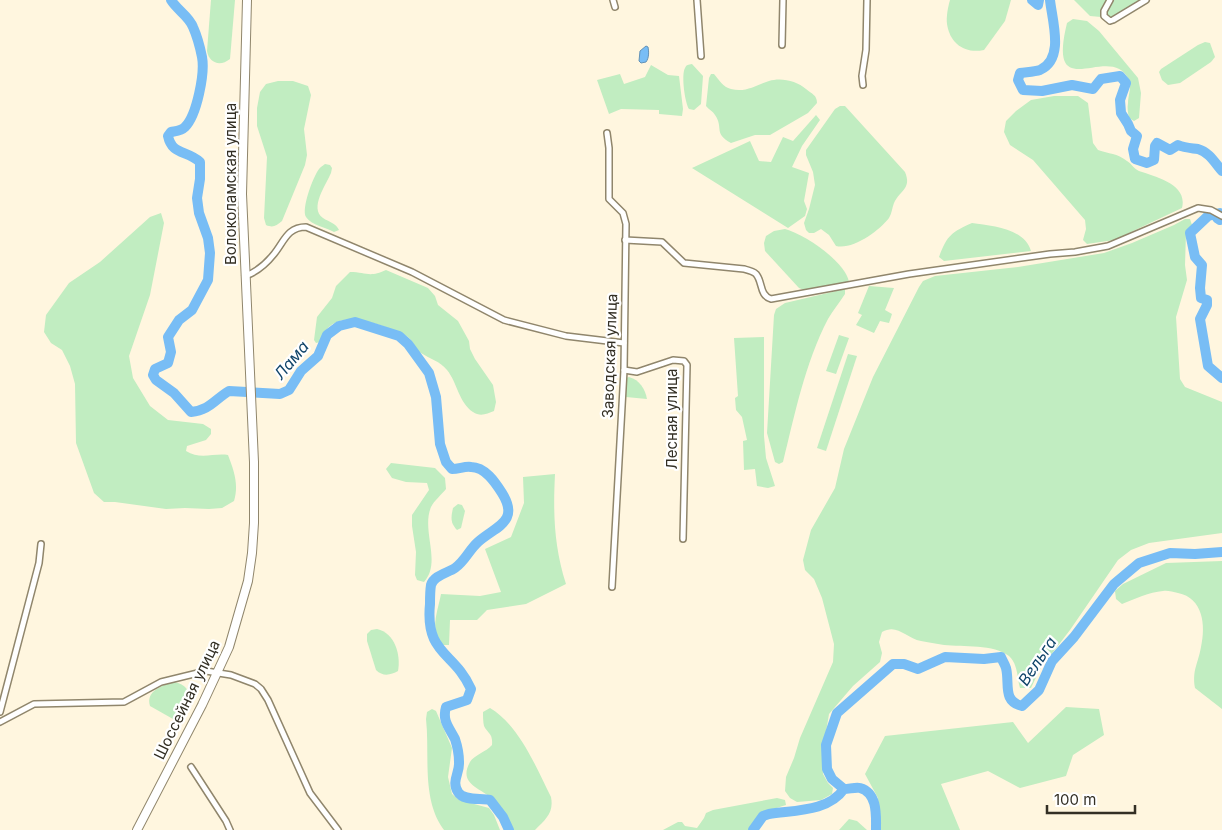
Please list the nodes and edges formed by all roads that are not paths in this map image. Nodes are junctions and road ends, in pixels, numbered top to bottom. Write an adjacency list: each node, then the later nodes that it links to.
1 (247, 0): 15 (main road, Волоколамская улица)
2 (613, 0): 8 (street)
3 (697, 0): 10 (street)
4 (783, 0): 9 (street)
5 (867, 0): 11 (street)
6 (1110, 0): 7 (street)
7 (1146, 0)
8 (615, 8)
9 (782, 45)
10 (701, 56)
11 (863, 86)
12 (606, 133): 14 (street, Заводская улица)
13 (1222, 216): 14 (street)
14 (625, 240): 16 (street, Заводская улица)
15 (245, 276): 16 (street); 18 (main road, Волоколамская улица)
16 (624, 343): 17 (street, Заводская улица)
17 (624, 370): 19 (street, Лесная улица); 21 (street, Заводская улица)
18 (252, 428): 22 (main road, Шоссейная улица)
19 (683, 539)
20 (41, 544): 23 (street)
21 (612, 587)
22 (218, 672): 24 (street); 26 (main road, Шоссейная улица); 28 (street)
23 (0, 712)
24 (0, 722)
25 (191, 767): 27 (street)
26 (138, 830)
27 (230, 830)
28 (338, 830)

